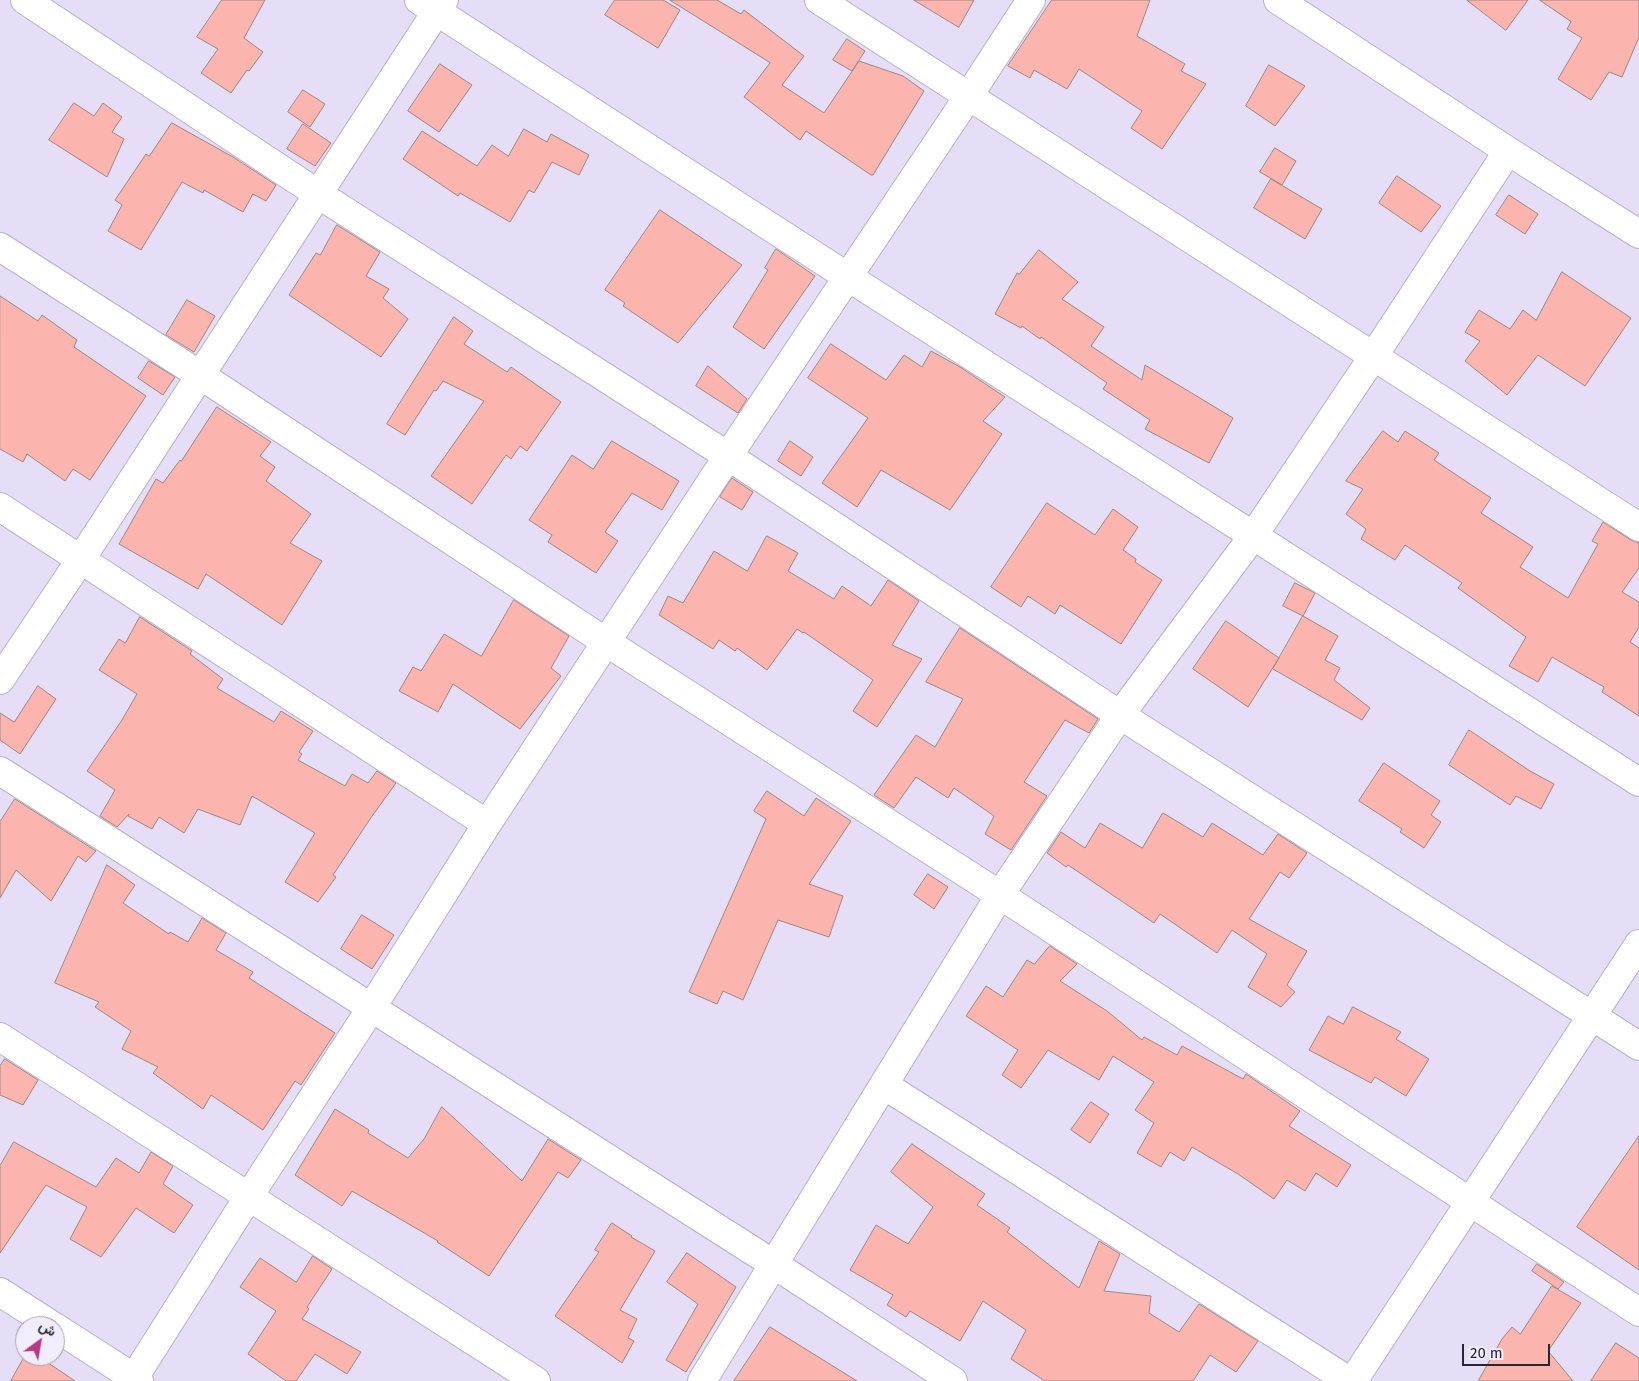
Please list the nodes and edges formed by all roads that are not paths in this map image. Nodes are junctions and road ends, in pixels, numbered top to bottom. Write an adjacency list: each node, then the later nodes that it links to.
1 (24, 0): 8 (street)
2 (818, 0): 6 (street)
3 (1031, 0): 6 (street)
4 (1278, 0): 7 (street)
5 (433, 4): 8 (street); 11 (street)
6 (968, 97): 11 (street); 12 (street)
7 (1508, 151): 9 (street); 12 (street)
8 (318, 194): 13 (street); 14 (street)
9 (1639, 234)
10 (0, 247): 13 (street)
11 (848, 277): 14 (street); 17 (street)
12 (1373, 357): 16 (street); 17 (street)
13 (200, 375): 18 (street); 19 (street)
14 (728, 456): 19 (street); 21 (street)
15 (0, 507): 18 (street)
16 (1639, 527)
17 (1253, 536): 21 (street); 23 (street)
18 (81, 559): 20 (street); 24 (street)
19 (606, 642): 24 (street); 25 (street)
20 (0, 680)
21 (1120, 715): 25 (street); 28 (street)
22 (0, 771): 27 (street)
23 (1639, 782)
24 (488, 824): 27 (street)
25 (1000, 895): 31 (street); 33 (street)
26 (1639, 944): 28 (street)
27 (372, 1008): 32 (street); 34 (street)
28 (1592, 1015): 30 (street); 33 (street)
29 (0, 1037): 32 (street)
30 (1639, 1046)
31 (884, 1085): 34 (street); 43 (street)
32 (248, 1196): 39 (street); 40 (street)
33 (1470, 1203): 36 (street); 44 (street)
34 (775, 1265): 41 (street); 42 (street)
35 (0, 1292): 37 (street)
36 (1639, 1312)
37 (37, 1316)
38 (65, 1334): 39 (street)
39 (135, 1380)
40 (536, 1381)
41 (702, 1381)
42 (953, 1381)
43 (1349, 1381)
44 (1353, 1381)

